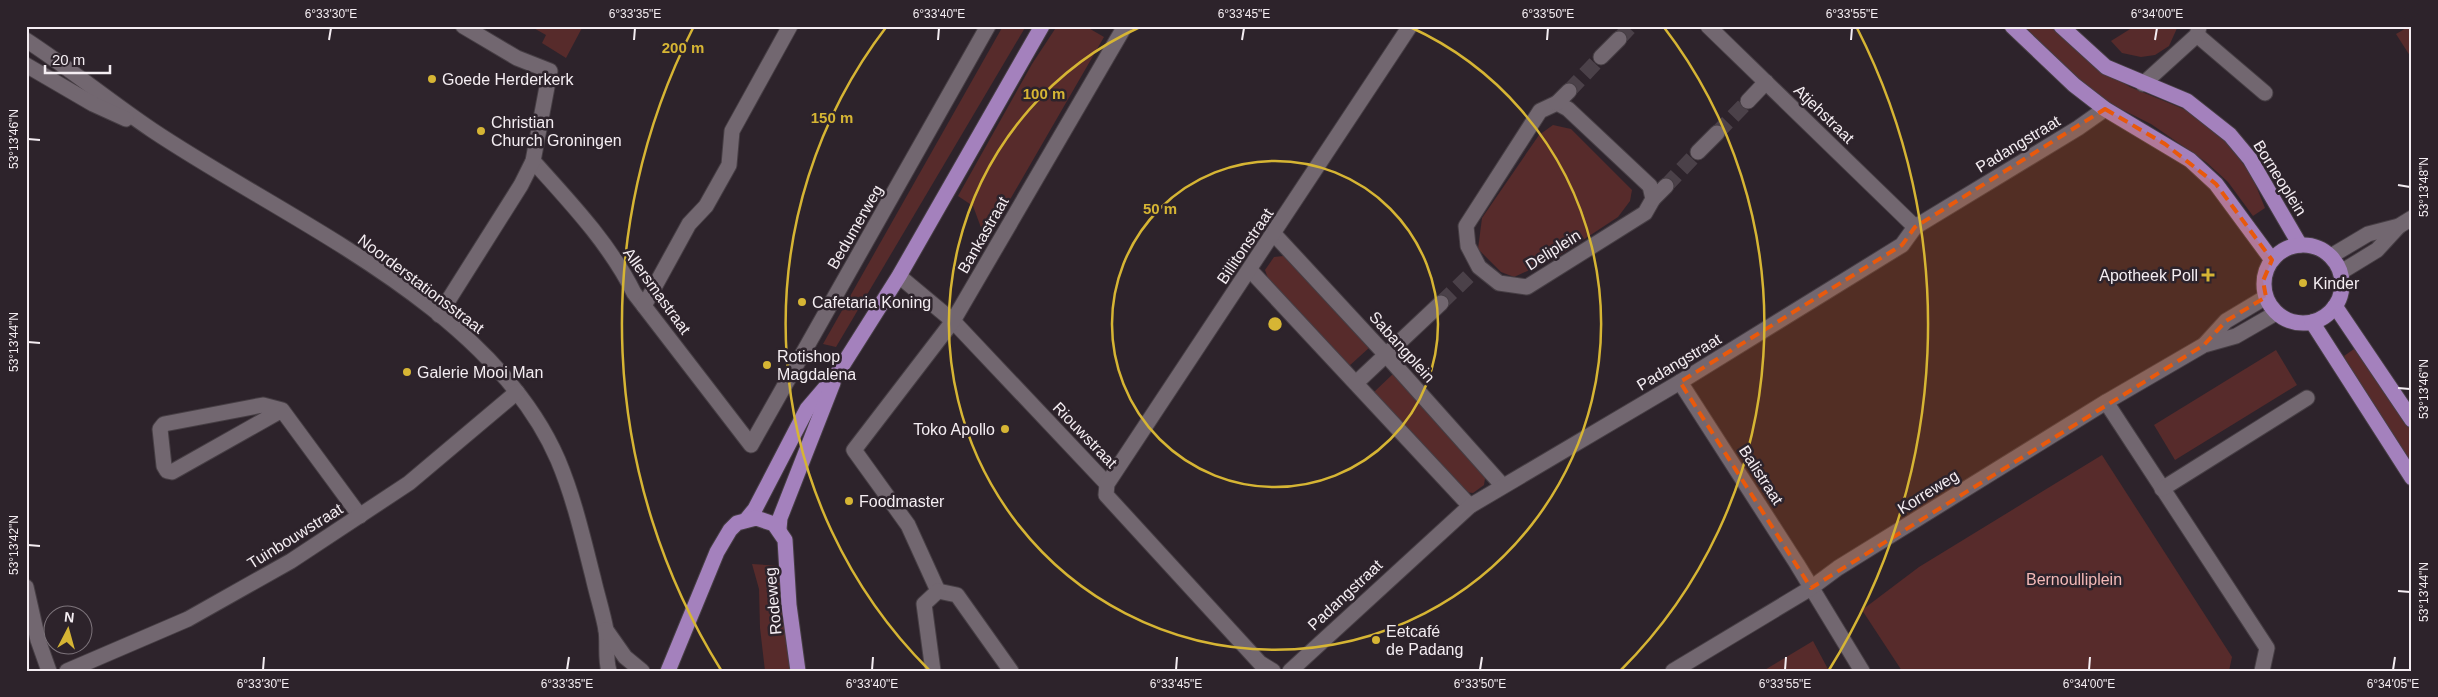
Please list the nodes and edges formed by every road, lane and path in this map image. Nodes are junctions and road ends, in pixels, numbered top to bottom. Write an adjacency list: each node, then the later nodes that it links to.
1 (463, 26): 25 (street)
2 (790, 26): 39 (street)
3 (988, 26): 55 (street, Bedumerweg)
4 (1042, 26): 36 (main road)
5 (1125, 26): 43 (street, Bankastraat)
6 (1410, 26): 30 (street, Billitonstraat)
7 (1708, 26): 15 (street, Atjehstraat)
8 (2012, 26): 21 (main road)
9 (2061, 26): 16 (main road, Borneoplein)
10 (2198, 31): 16 (street); 18 (street)
11 (1619, 39): 13 (street)
12 (26, 40): 22 (street, Noorderstationsstraat)
13 (1601, 57)
14 (26, 65): 22 (street, Noorderstationsstraat)
15 (1766, 82): 19 (street); 29 (street, Atjehstraat)
16 (2143, 84): 31 (main road, Borneoplein)
17 (1569, 91): 20 (street, Deliplein)
18 (2265, 93)
19 (1748, 101)
20 (1557, 104): 27 (street); 27 (street, Deliplein)
21 (2105, 109): 29 (street, Padangstraat); 33 (main road)
22 (152, 130): 42 (street, Noorderstationsstraat)
23 (1717, 133): 24 (street)
24 (1698, 152)
25 (532, 161): 39 (street, Allersmastraat); 42 (street)
26 (1666, 186): 27 (street, Deliplein)
27 (1653, 199)
28 (2406, 222): 32 (street); 35 (street)
29 (1915, 226): 48 (street, Padangstraat)
30 (1274, 234): 34 (street, Billitonstraat); 46 (street, Sabangplein)
31 (2300, 245): 32 (main road); 33 (main road)
32 (2331, 256): 35 (main road)
33 (2272, 260): 37 (main road)
34 (1250, 270): 49 (street); 57 (street, Billitonstraat)
35 (2341, 272): 40 (main road)
36 (899, 276): 43 (street, Riouwstraat); 47 (main road)
37 (2266, 297): 41 (main road); 45 (street, Korreweg)
38 (1441, 303): 46 (street)
39 (644, 306): 55 (street, Allersmastraat)
40 (2335, 306): 44 (main road); 54 (main road)
41 (2276, 313): 44 (main road); 45 (street, Korreweg)
42 (439, 315): 50 (street, Noorderstationsstraat)
43 (953, 321): 57 (street, Riouwstraat); 66 (street, Bankastraat)
44 (2312, 322): 56 (main road)
45 (2204, 345): 52 (street, Korreweg)
46 (1386, 355): 49 (street); 58 (street, Sabangplein)
47 (837, 374): 62 (main road); 63 (main road)
48 (1680, 382): 58 (street, Padangstraat); 65 (street, Balistraat)
49 (1356, 383): 60 (street)
50 (517, 392): 61 (street, Tuinbouwstraat); 67 (street, Noorderstationsstraat)
51 (2307, 398): 59 (street)
52 (2106, 402): 59 (street); 65 (street, Korreweg)
53 (282, 410): 53 (street); 61 (street)
54 (2412, 420)
55 (752, 444)
56 (2412, 478)
57 (1107, 484): 76 (street, Riouwstraat)
58 (1502, 486): 60 (street, Padangstraat)
59 (2162, 489): 80 (street)
60 (1470, 506): 77 (street, Padangstraat)
61 (360, 516): 69 (street, Tuinbouwstraat)
62 (746, 520): 63 (main road); 72 (main road)
63 (779, 529): 73 (main road, Rodeweg)
64 (26, 588): 68 (street)
65 (1811, 588): 78 (street, Korreweg); 79 (street)
66 (938, 591): 74 (street); 75 (street)
67 (606, 630): 70 (street, Noorderstationsstraat); 71 (street, Noorderstationsstraat)
68 (49, 671)
69 (67, 671)
70 (609, 671)
71 (642, 671)
72 (668, 671)
73 (798, 671)
74 (934, 671)
75 (1012, 671)
76 (1273, 671)
77 (1290, 671)
78 (1673, 671)
79 (1862, 671)
80 (2262, 671)

